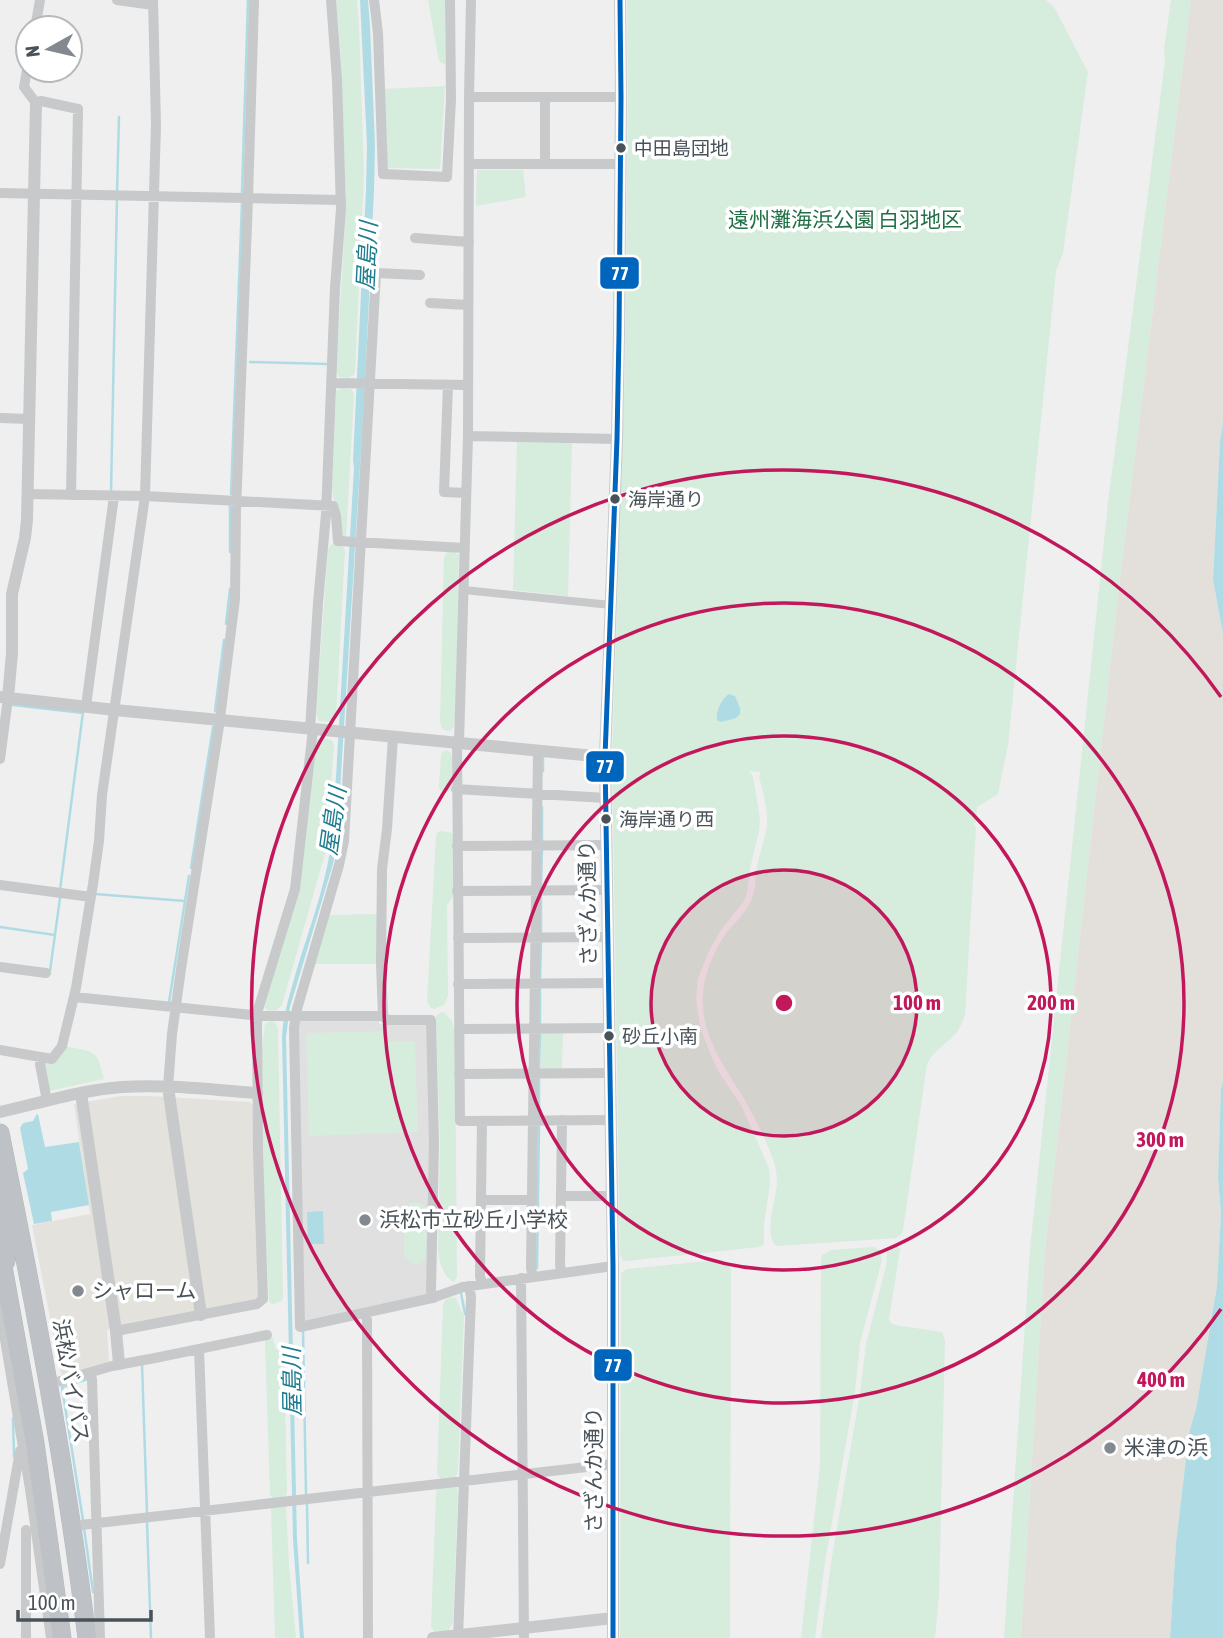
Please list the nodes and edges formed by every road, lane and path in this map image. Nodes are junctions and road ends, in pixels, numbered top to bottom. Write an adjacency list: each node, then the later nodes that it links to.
1 (117, 0): 8 (street)
2 (254, 0): 23 (street)
3 (331, 0): 24 (street)
4 (374, 0): 15 (street)
5 (450, 0): 13 (street)
6 (471, 0): 12 (street)
7 (620, 0): 11 (street, さざんか通り)
8 (153, 3): 22 (street)
9 (25, 84): 14 (street)
10 (545, 97): 11 (street); 12 (street); 17 (street)
11 (621, 97): 18 (street, さざんか通り)
12 (469, 98): 13 (street); 16 (street)
13 (450, 99): 15 (street)
14 (36, 103): 20 (street); 21 (street)
15 (448, 161): 16 (street)
16 (469, 162): 17 (street); 26 (street)
17 (545, 164): 18 (street)
18 (621, 164): 37 (street, さざんか通り)
19 (0, 193): 20 (street)
20 (34, 194): 21 (street); 35 (street)
21 (77, 195): 22 (street); 40 (street)
22 (154, 196): 23 (street); 42 (street)
23 (248, 198): 24 (street); 43 (street)
24 (341, 200): 30 (street)
25 (415, 238): 26 (street)
26 (469, 242): 29 (street)
27 (420, 275): 31 (street)
28 (430, 303): 29 (street)
29 (468, 305): 33 (street)
30 (331, 383): 31 (street); 44 (street)
31 (364, 383): 32 (street); 45 (street)
32 (448, 385): 33 (street); 38 (street)
33 (468, 385): 36 (street)
34 (0, 418): 35 (street)
35 (29, 419): 39 (street)
36 (468, 436): 37 (street); 38 (street)
37 (617, 439): 48 (street, さざんか通り)
38 (466, 493): 46 (street)
39 (28, 494): 40 (street); 49 (street)
40 (71, 495): 41 (street)
41 (114, 496): 42 (street); 50 (street)
42 (145, 496): 43 (street); 51 (street)
43 (237, 500): 44 (street); 52 (street)
44 (326, 506): 45 (street); 53 (street)
45 (355, 542): 46 (street); 54 (street)
46 (465, 548): 47 (street)
47 (464, 590): 48 (street); 56 (street)
48 (611, 605): 58 (street, さざんか通り)
49 (4, 697): 50 (street); 59 (street)
50 (86, 706): 51 (street)
51 (115, 710): 52 (street); 70 (street)
52 (220, 720): 53 (street); 80 (street)
53 (312, 729): 54 (street); 81 (street)
54 (344, 732): 55 (street); 83 (street)
55 (393, 737): 56 (street); 82 (street)
56 (458, 743): 57 (street); 60 (street)
57 (538, 750): 58 (street); 61 (street)
58 (605, 757): 62 (street, さざんか通り)
59 (0, 759)
60 (456, 789): 61 (street); 65 (street)
61 (537, 794): 62 (street); 63 (street)
62 (606, 799): 64 (street, さざんか通り)
63 (537, 845): 64 (street); 65 (street); 67 (street)
64 (606, 845): 68 (street, さざんか通り)
65 (457, 846): 69 (street)
66 (0, 885): 70 (street)
67 (536, 890): 68 (street); 69 (street); 71 (street)
68 (607, 890): 72 (street, さざんか通り)
69 (457, 891): 73 (street)
70 (91, 897): 79 (street)
71 (536, 937): 72 (street); 73 (street); 78 (street)
72 (608, 937): 76 (street, さざんか通り)
73 (458, 938): 77 (street)
74 (0, 967): 75 (street)
75 (46, 973)
76 (609, 983): 78 (street); 84 (street, さざんか通り)
77 (458, 984): 78 (street); 85 (street)
78 (535, 984): 86 (street)
79 (74, 997): 80 (street); 88 (street)
80 (176, 1008): 81 (street); 92 (street)
81 (257, 1015): 83 (street); 94 (street)
82 (383, 1016): 83 (street); 114 (street)
83 (294, 1017): 116 (street)
84 (609, 1028): 86 (street); 89 (street, さざんか通り)
85 (459, 1029): 86 (street); 90 (street)
86 (534, 1029): 91 (street)
87 (0, 1050): 88 (street)
88 (41, 1057): 95 (street)
89 (610, 1073): 91 (street); 99 (street, さざんか通り)
90 (459, 1074): 91 (street); 100 (street)
91 (534, 1074): 97 (street)
92 (168, 1087): 93 (street); 94 (street); 117 (street)
93 (82, 1093): 95 (street); 119 (street)
94 (257, 1093): 117 (street)
95 (47, 1101): 96 (street)
96 (0, 1112)
97 (533, 1120): 98 (street); 100 (street); 106 (street)
98 (562, 1120): 99 (street); 103 (street)
99 (611, 1120): 104 (street, さざんか通り)
100 (482, 1121): 105 (street)
101 (0, 1133): 124 (highway, 浜松バイパス)
102 (0, 1189): 113 (highway)
103 (561, 1196): 104 (street); 109 (street)
104 (612, 1196): 108 (street, さざんか通り)
105 (481, 1200): 106 (street); 111 (street)
106 (532, 1200): 110 (street)
107 (0, 1251): 113 (highway)
108 (613, 1266): 109 (street); 126 (street, さざんか通り)
109 (562, 1273): 110 (street)
110 (527, 1278): 111 (street); 127 (street)
111 (482, 1284): 112 (street)
112 (469, 1286): 114 (street); 128 (street)
113 (8, 1289): 142 (highway)
114 (434, 1298): 116 (street)
115 (0, 1310): 118 (street)
116 (365, 1313): 129 (street)
117 (201, 1315): 119 (street)
118 (1, 1323): 125 (street)
119 (116, 1331): 122 (street)
120 (267, 1335): 121 (street)
121 (199, 1349): 122 (street); 130 (street)
122 (119, 1364): 123 (street)
123 (90, 1373): 124 (street); 131 (street)
124 (50, 1384): 132 (highway, 浜松バイパス)
125 (24, 1451): 133 (street); 134 (street)
126 (613, 1465): 127 (street); 136 (street, さざんか通り)
127 (524, 1474): 128 (street); 137 (street)
128 (464, 1481): 129 (street); 139 (street)
129 (368, 1492): 130 (street); 144 (street)
130 (205, 1510): 131 (street); 143 (street)
131 (96, 1523): 132 (street); 138 (street)
132 (72, 1526): 138 (highway, 浜松バイパス)
133 (3, 1528): 134 (street); 135 (street)
134 (31, 1529): 140 (street); 141 (street)
135 (0, 1564)
136 (613, 1618): 137 (street); 146 (street, さざんか通り)
137 (524, 1633): 139 (street)
138 (97, 1636)
139 (458, 1637): 145 (street)
140 (26, 1638)
141 (51, 1638)
142 (62, 1638)
143 (209, 1638)
144 (368, 1638)
145 (433, 1638)
146 (613, 1638)

